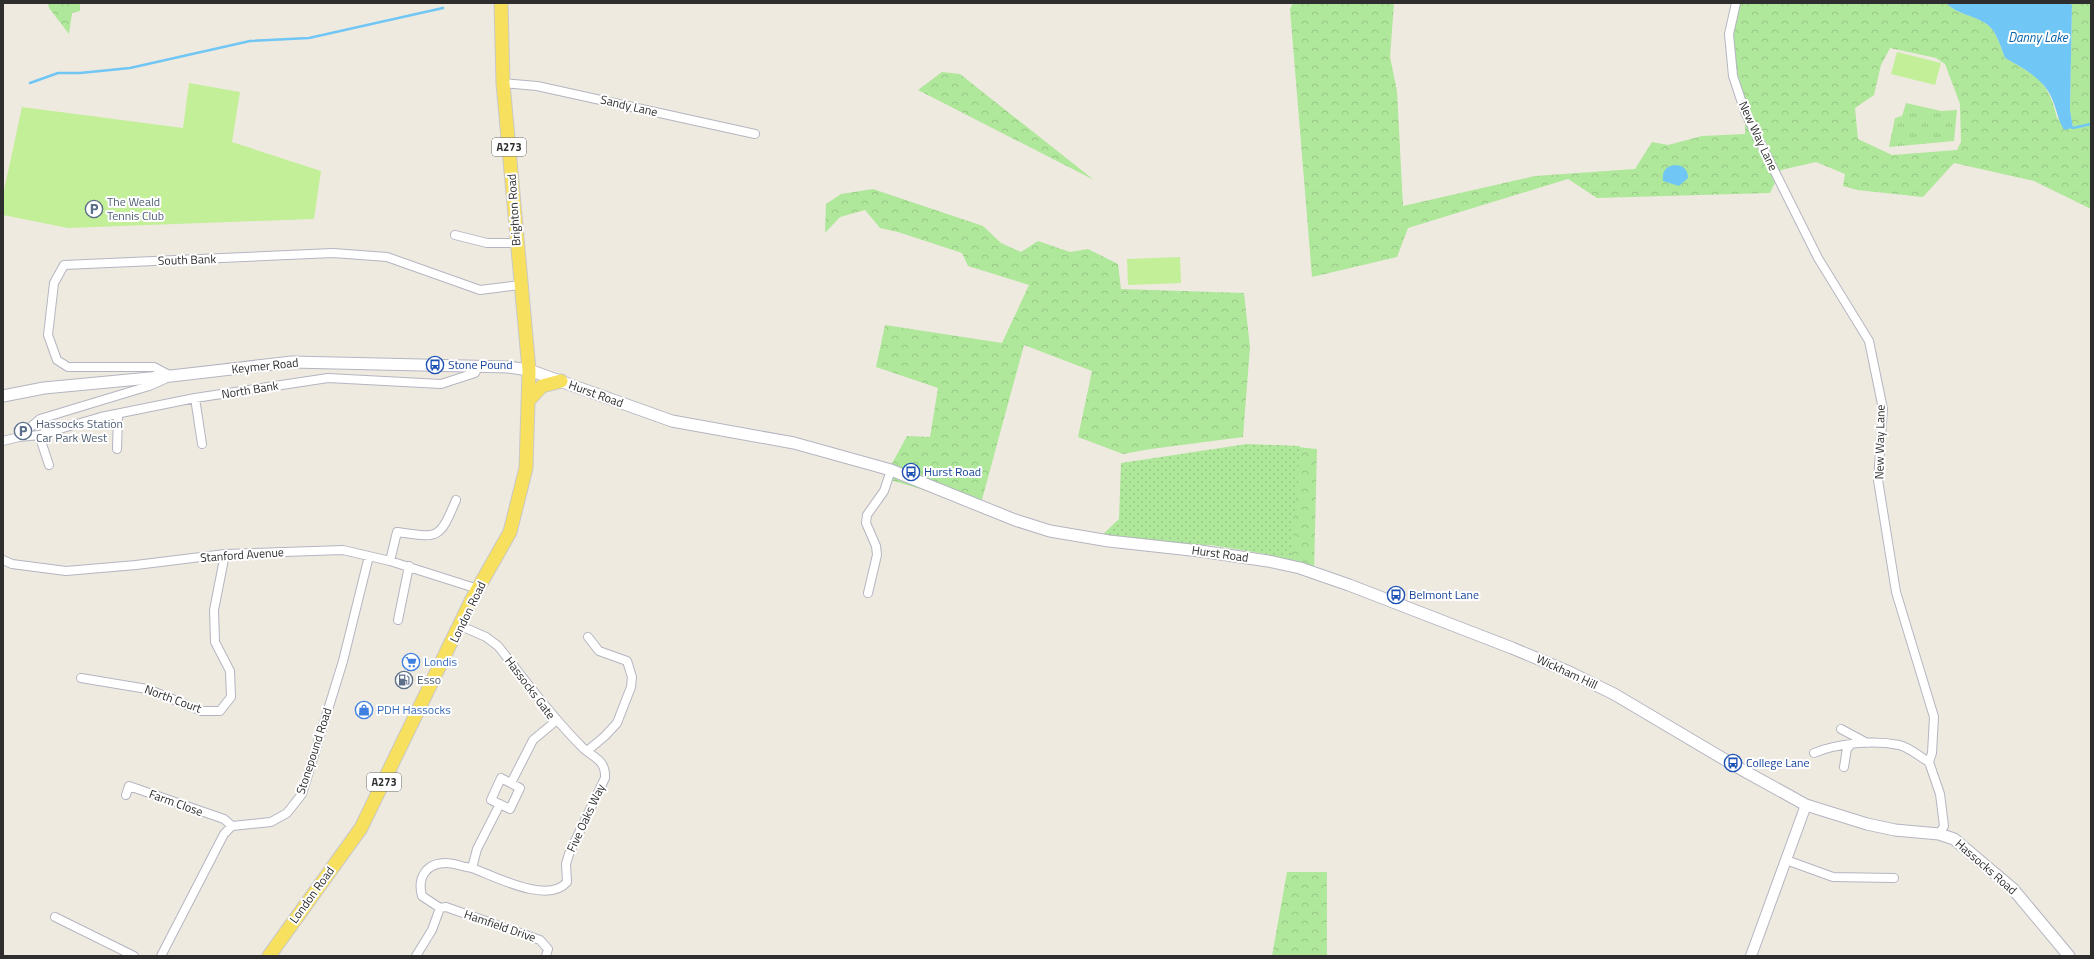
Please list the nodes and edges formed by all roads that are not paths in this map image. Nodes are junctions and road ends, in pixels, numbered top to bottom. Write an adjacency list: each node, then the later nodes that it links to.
1 (501, 3): 3 (main road, Brighton Road / A273)
2 (1736, 3): 42 (street, New Way Lane)
3 (503, 83): 4 (street, Sandy Lane); 6 (main road, Brighton Road / A273)
4 (755, 134)
5 (455, 235): 6 (street)
6 (517, 243): 7 (main road, Brighton Road / A273)
7 (520, 285): 9 (main road, Brighton Road / A273); 10 (street, South Bank)
8 (479, 365): 9 (main road, Keymer Road); 10 (main road, Keymer Road); 13 (street, North Bank)
9 (529, 370): 11 (main road, Hurst Road); 14 (main road, London Road / A273)
10 (171, 376): 12 (main road, Keymer Road); 17 (street)
11 (561, 381): 14 (main road); 22 (main road, Hurst Road)
12 (3, 396)
13 (195, 398): 15 (street, North Bank); 19 (street)
14 (529, 400): 30 (main road, London Road / A273)
15 (118, 415): 16 (street, North Bank); 20 (street)
16 (39, 436): 17 (street, North Bank); 21 (street)
17 (19, 437): 18 (street, North Bank)
18 (3, 441)
19 (202, 444)
20 (117, 449)
21 (49, 466)
22 (891, 470): 29 (main road, Hurst Road); 31 (street)
23 (456, 500): 27 (street)
24 (226, 554): 25 (street, Stanford Avenue); 26 (street, Stanford Avenue); 35 (street, North Court)
25 (369, 556): 27 (street, Stanford Avenue); 48 (street, Stonepound Road)
26 (3, 560)
27 (390, 561): 28 (street, Stanford Avenue)
28 (408, 566): 30 (street, Stanford Avenue); 32 (street)
29 (1314, 572): 47 (main road, Wickham Hill)
30 (478, 589): 33 (main road, London Road / A273)
31 (868, 593)
32 (398, 620)
33 (461, 626): 36 (street, Hassocks Gate); 57 (main road, London Road / A273)
34 (588, 637): 40 (street)
35 (81, 678)
36 (557, 720): 40 (street, Five Oaks Way); 44 (street, Hassocks Gate)
37 (1841, 729): 38 (street)
38 (1867, 743): 39 (street); 42 (street)
39 (1851, 745): 41 (street); 43 (street)
40 (587, 751): 51 (street, Five Oaks Way)
41 (1814, 753)
42 (1929, 762): 49 (street, New Way Lane)
43 (1844, 767)
44 (511, 783): 46 (street); 46 (street)
45 (126, 795): 48 (street, Farm Close)
46 (500, 804): 51 (street)
47 (1806, 805): 49 (main road, Hassocks Road); 50 (street)
48 (232, 826): 56 (street)
49 (1938, 834): 61 (main road, Hassocks Road)
50 (1786, 860): 52 (street); 60 (street)
51 (472, 868): 53 (street)
52 (1894, 878)
53 (440, 908): 58 (street); 59 (street, Hamfield Drive)
54 (56, 917): 55 (street)
55 (134, 956)
56 (162, 956)
57 (269, 956)
58 (416, 956)
59 (546, 956)
60 (1751, 956)
61 (2069, 956)

